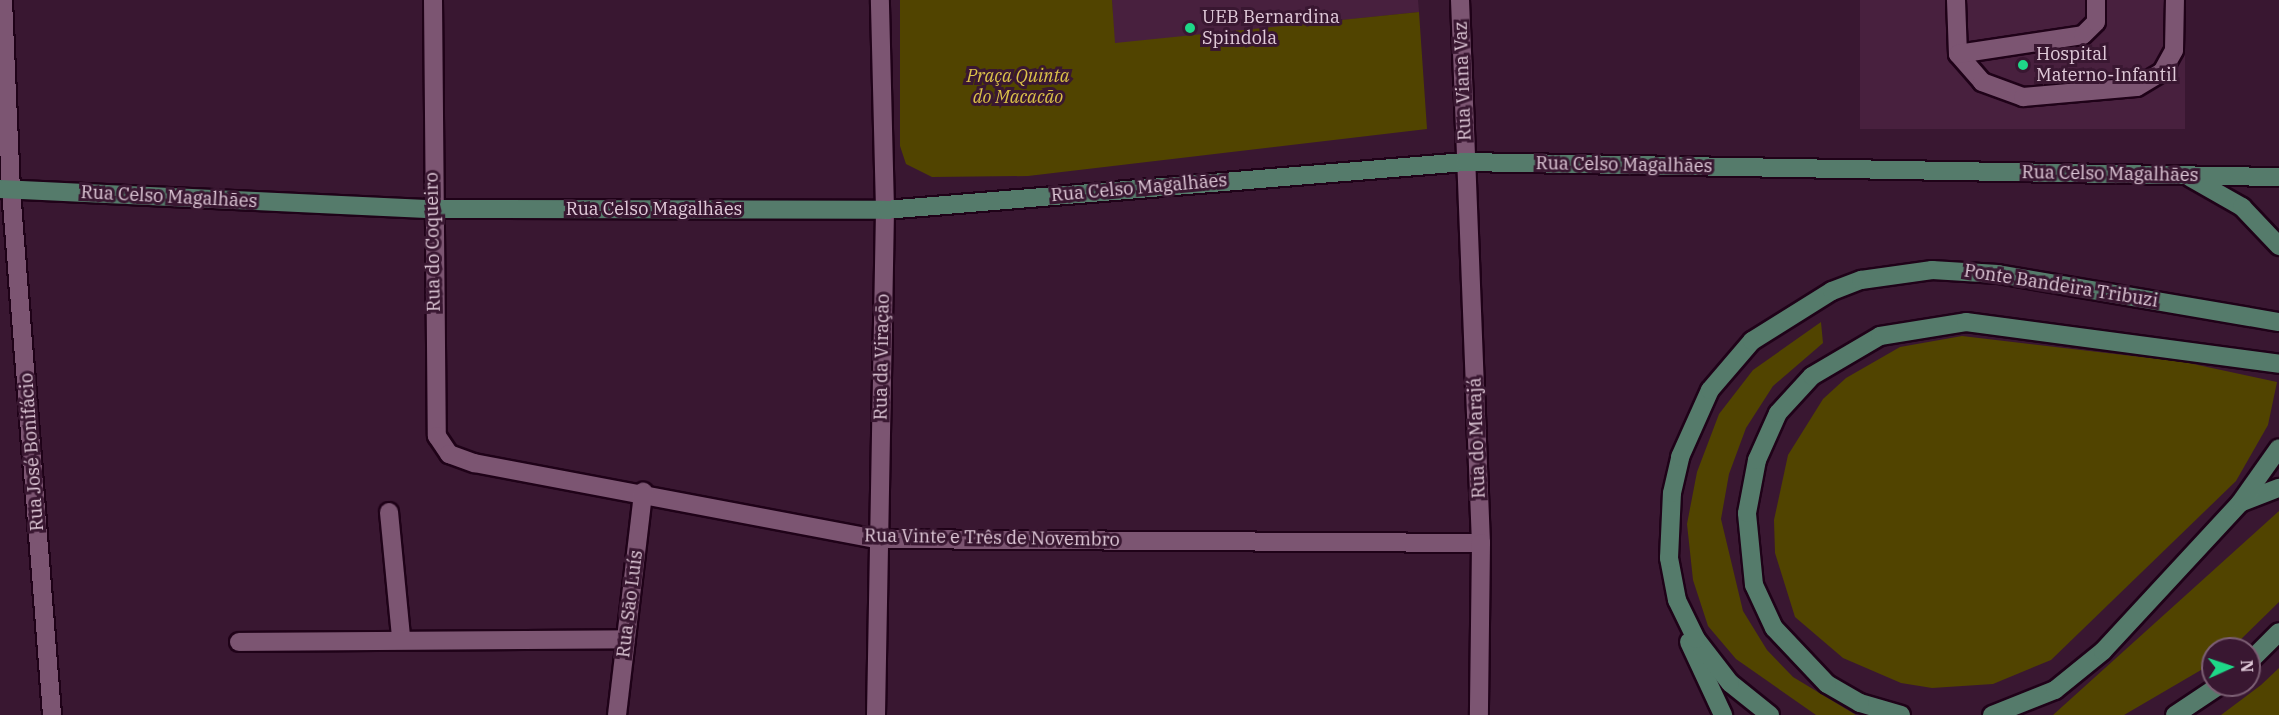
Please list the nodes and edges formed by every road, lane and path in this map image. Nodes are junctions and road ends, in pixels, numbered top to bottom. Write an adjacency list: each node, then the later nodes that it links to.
1 (3, 0): 12 (street, Rua José Bonifácio)
2 (433, 0): 13 (street, Rua do Coqueiro)
3 (880, 0): 14 (street, Rua da Viração)
4 (1460, 0): 9 (street, Rua Viana Vaz)
5 (1956, 0): 8 (street)
6 (2096, 0): 8 (street)
7 (2175, 0): 8 (street)
8 (1958, 54)
9 (1466, 162): 10 (main road, Rua Celso Magalhães); 14 (main road, Rua Celso Magalhães); 25 (street, Rua do Marajá)
10 (2186, 176): 11 (main road, Rua Celso Magalhães); 15 (main road)
11 (2279, 177)
12 (6, 189): 13 (main road, Rua Celso Magalhães); 33 (street, Rua José Bonifácio)
13 (432, 209): 14 (main road, Rua Celso Magalhães); 19 (street, Rua do Coqueiro)
14 (885, 210): 24 (street, Rua da Viração)
15 (2279, 246)
16 (2279, 322): 26 (main road, Ponte Bandeira Tribuzi)
17 (2279, 364): 39 (main road)
18 (2279, 448): 22 (main road)
19 (474, 463): 21 (street, Rua Vinte e Três de Novembro)
20 (2279, 488): 22 (main road)
21 (643, 492): 24 (street, Rua Vinte e Três de Novembro); 29 (street, Rua São Luís)
22 (2240, 503): 40 (main road)
23 (389, 512): 28 (street)
24 (878, 539): 25 (street, Rua Vinte e Três de Novembro); 35 (street, Rua da Viração)
25 (1481, 543): 36 (street, Rua do Marajá)
26 (1677, 600): 37 (main road); 38 (main road, Ponte Bandeira Tribuzi)
27 (2279, 632): 31 (main road)
28 (401, 637): 29 (street); 30 (street)
29 (626, 639): 34 (street, Rua São Luís)
30 (239, 642)
31 (2261, 650)
32 (2202, 697): 41 (main road)
33 (52, 715)
34 (617, 715)
35 (876, 715)
36 (1479, 715)
37 (1723, 715)
38 (1770, 715)
39 (1901, 715)
40 (1992, 715)
41 (2175, 715)

